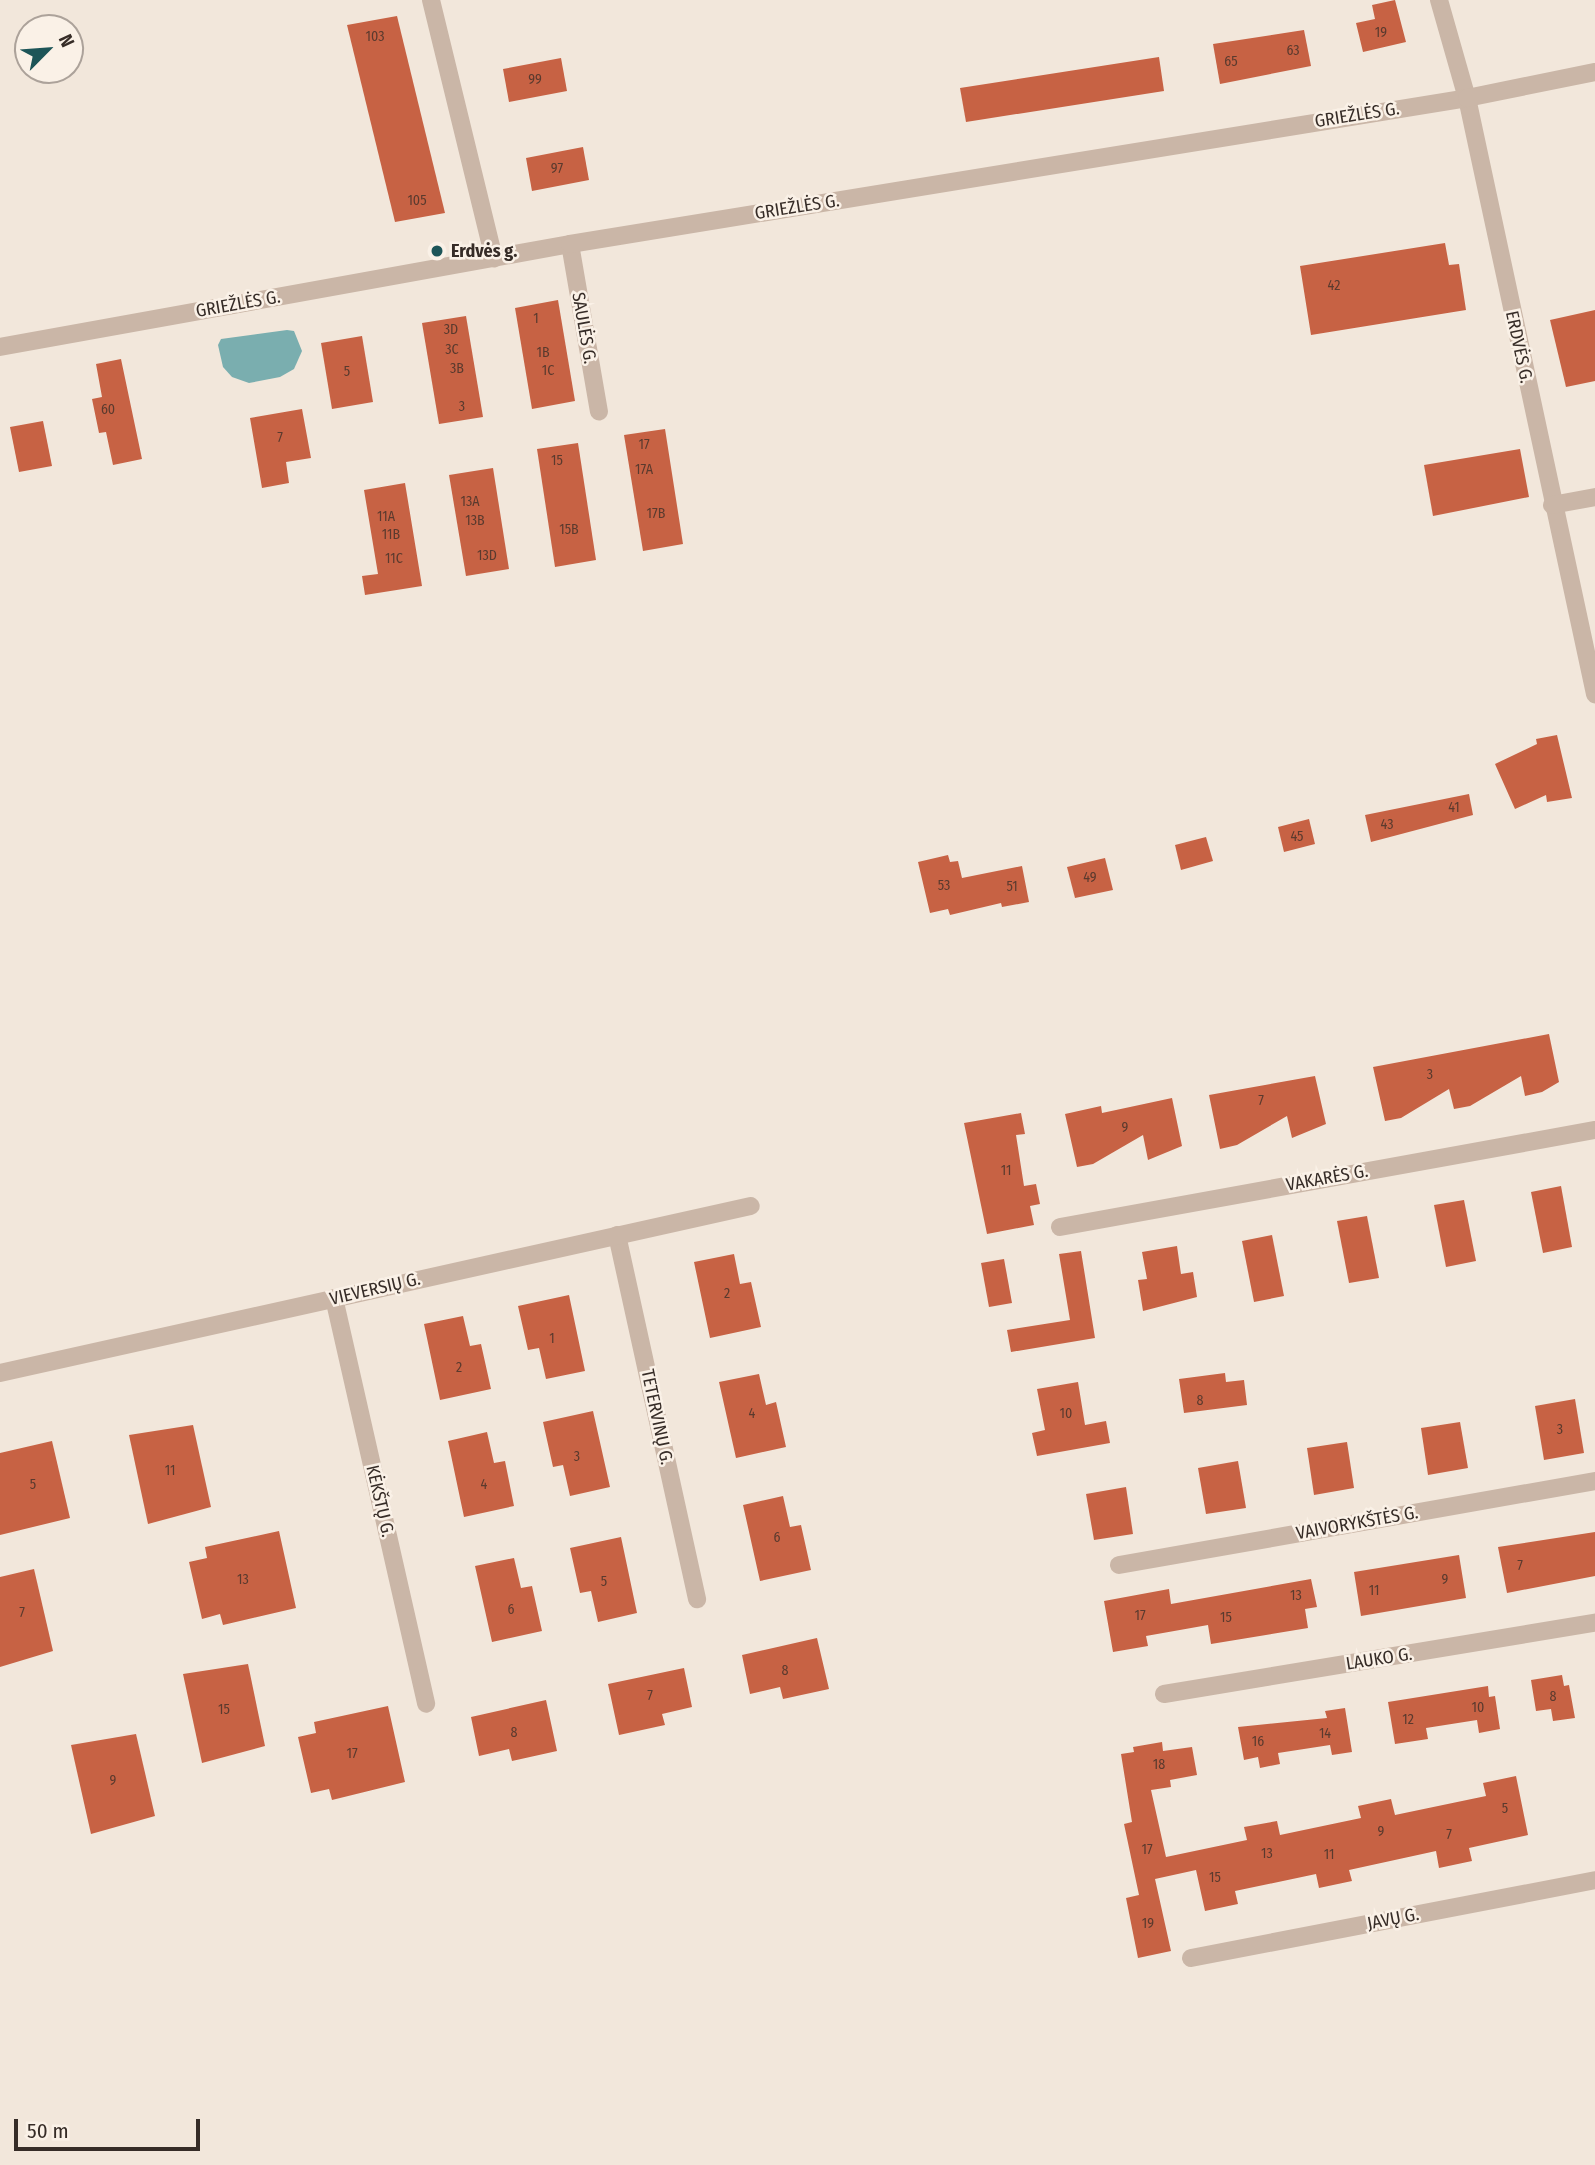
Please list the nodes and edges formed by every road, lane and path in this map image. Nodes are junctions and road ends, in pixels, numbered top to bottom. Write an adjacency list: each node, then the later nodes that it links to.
1 (431, 0): 6 (street)
2 (1439, 0): 4 (street, ERDVĖS G.)
3 (1595, 72): 4 (street, GRIEŽLĖS G.)
4 (1467, 98): 5 (street, GRIEŽLĖS G.); 10 (street, ERDVĖS G.)
5 (570, 244): 6 (street, GRIEŽLĖS G.); 8 (street, SAULĖS G.)
6 (494, 258): 7 (street, GRIEŽLĖS G.)
7 (0, 347)
8 (599, 412)
9 (1595, 497): 10 (street)
10 (1552, 505): 11 (street, ERDVĖS G.)
11 (1595, 694)
12 (1595, 1130): 14 (street, VAKARĖS G.)
13 (751, 1206): 15 (street, VIEVERSIŲ G.)
14 (1060, 1227)
15 (617, 1235): 16 (street, VIEVERSIŲ G.); 20 (street, TETERVINŲ G.)
16 (334, 1298): 17 (street, VIEVERSIŲ G.); 23 (street, KĖKŠTŲ G.)
17 (0, 1373)
18 (1595, 1481): 19 (street, VAIVORYKŠTĖS G.)
19 (1119, 1565)
20 (697, 1599)
21 (1595, 1623): 22 (street, LAUKO G.)
22 (1164, 1695)
23 (426, 1704)
24 (1595, 1880): 25 (street, JAVŲ G.)
25 (1191, 1958)

